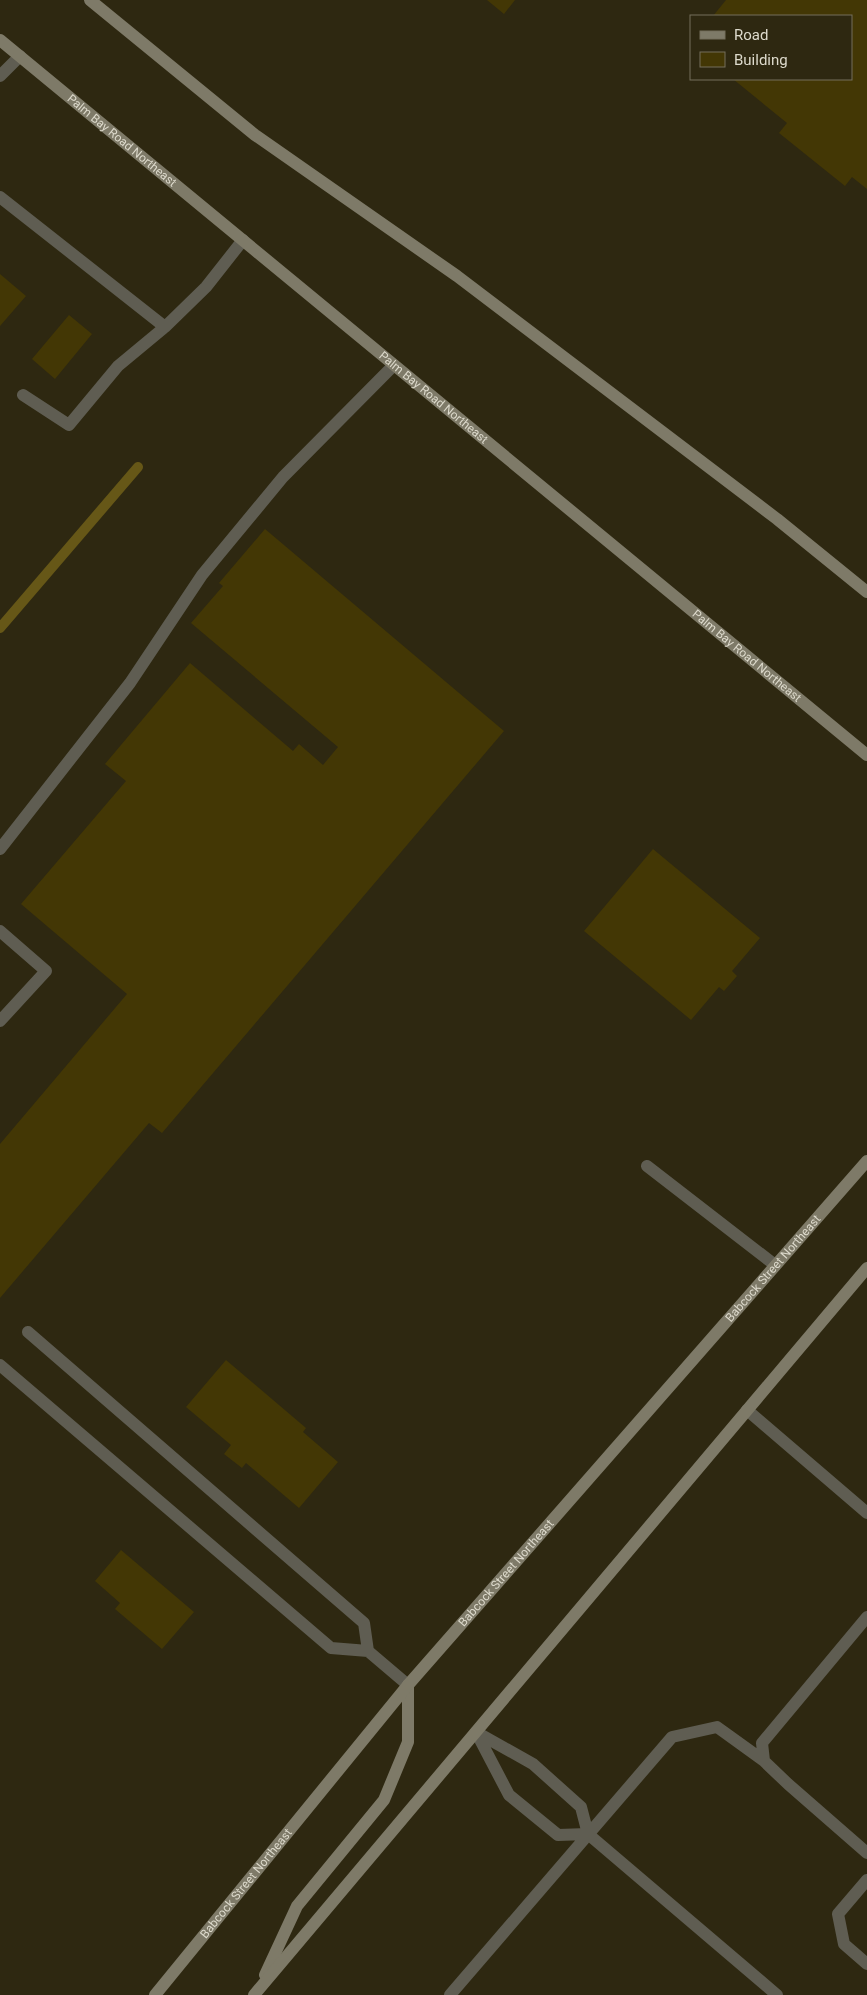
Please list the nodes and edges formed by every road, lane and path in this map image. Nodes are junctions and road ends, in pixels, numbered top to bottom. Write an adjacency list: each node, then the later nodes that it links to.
1 (90, 0): 10 (main road)
2 (0, 40): 3 (main road, Palm Bay Road Northeast)
3 (20, 56): 4 (lane); 6 (main road, Palm Bay Road Northeast)
4 (0, 76)
5 (0, 197): 7 (lane)
6 (243, 240): 7 (lane); 8 (main road, Palm Bay Road Northeast)
7 (164, 327): 9 (lane)
8 (394, 365): 11 (main road, Palm Bay Road Northeast); 12 (lane)
9 (23, 395)
10 (867, 592)
11 (867, 755)
12 (0, 849)
13 (0, 931): 14 (lane)
14 (0, 1021)
15 (867, 1161): 17 (main road, Babcock Street Northeast)
16 (647, 1166): 17 (lane)
17 (776, 1265): 25 (main road, Babcock Street Northeast)
18 (867, 1268): 21 (main road)
19 (28, 1332): 24 (lane)
20 (0, 1365): 24 (lane)
21 (747, 1410): 22 (lane); 26 (main road)
22 (867, 1513)
23 (867, 1617): 27 (lane)
24 (368, 1651): 25 (lane)
25 (408, 1685): 32 (main road); 33 (main road, Babcock Street Northeast)
26 (476, 1732): 28 (lane); 28 (lane); 32 (main road)
27 (764, 1760): 28 (lane); 29 (lane)
28 (588, 1834): 34 (lane); 35 (lane)
29 (867, 1853)
30 (867, 1880): 31 (lane)
31 (867, 1964)
32 (256, 1993)
33 (156, 1995)
34 (450, 1995)
35 (777, 1995)

